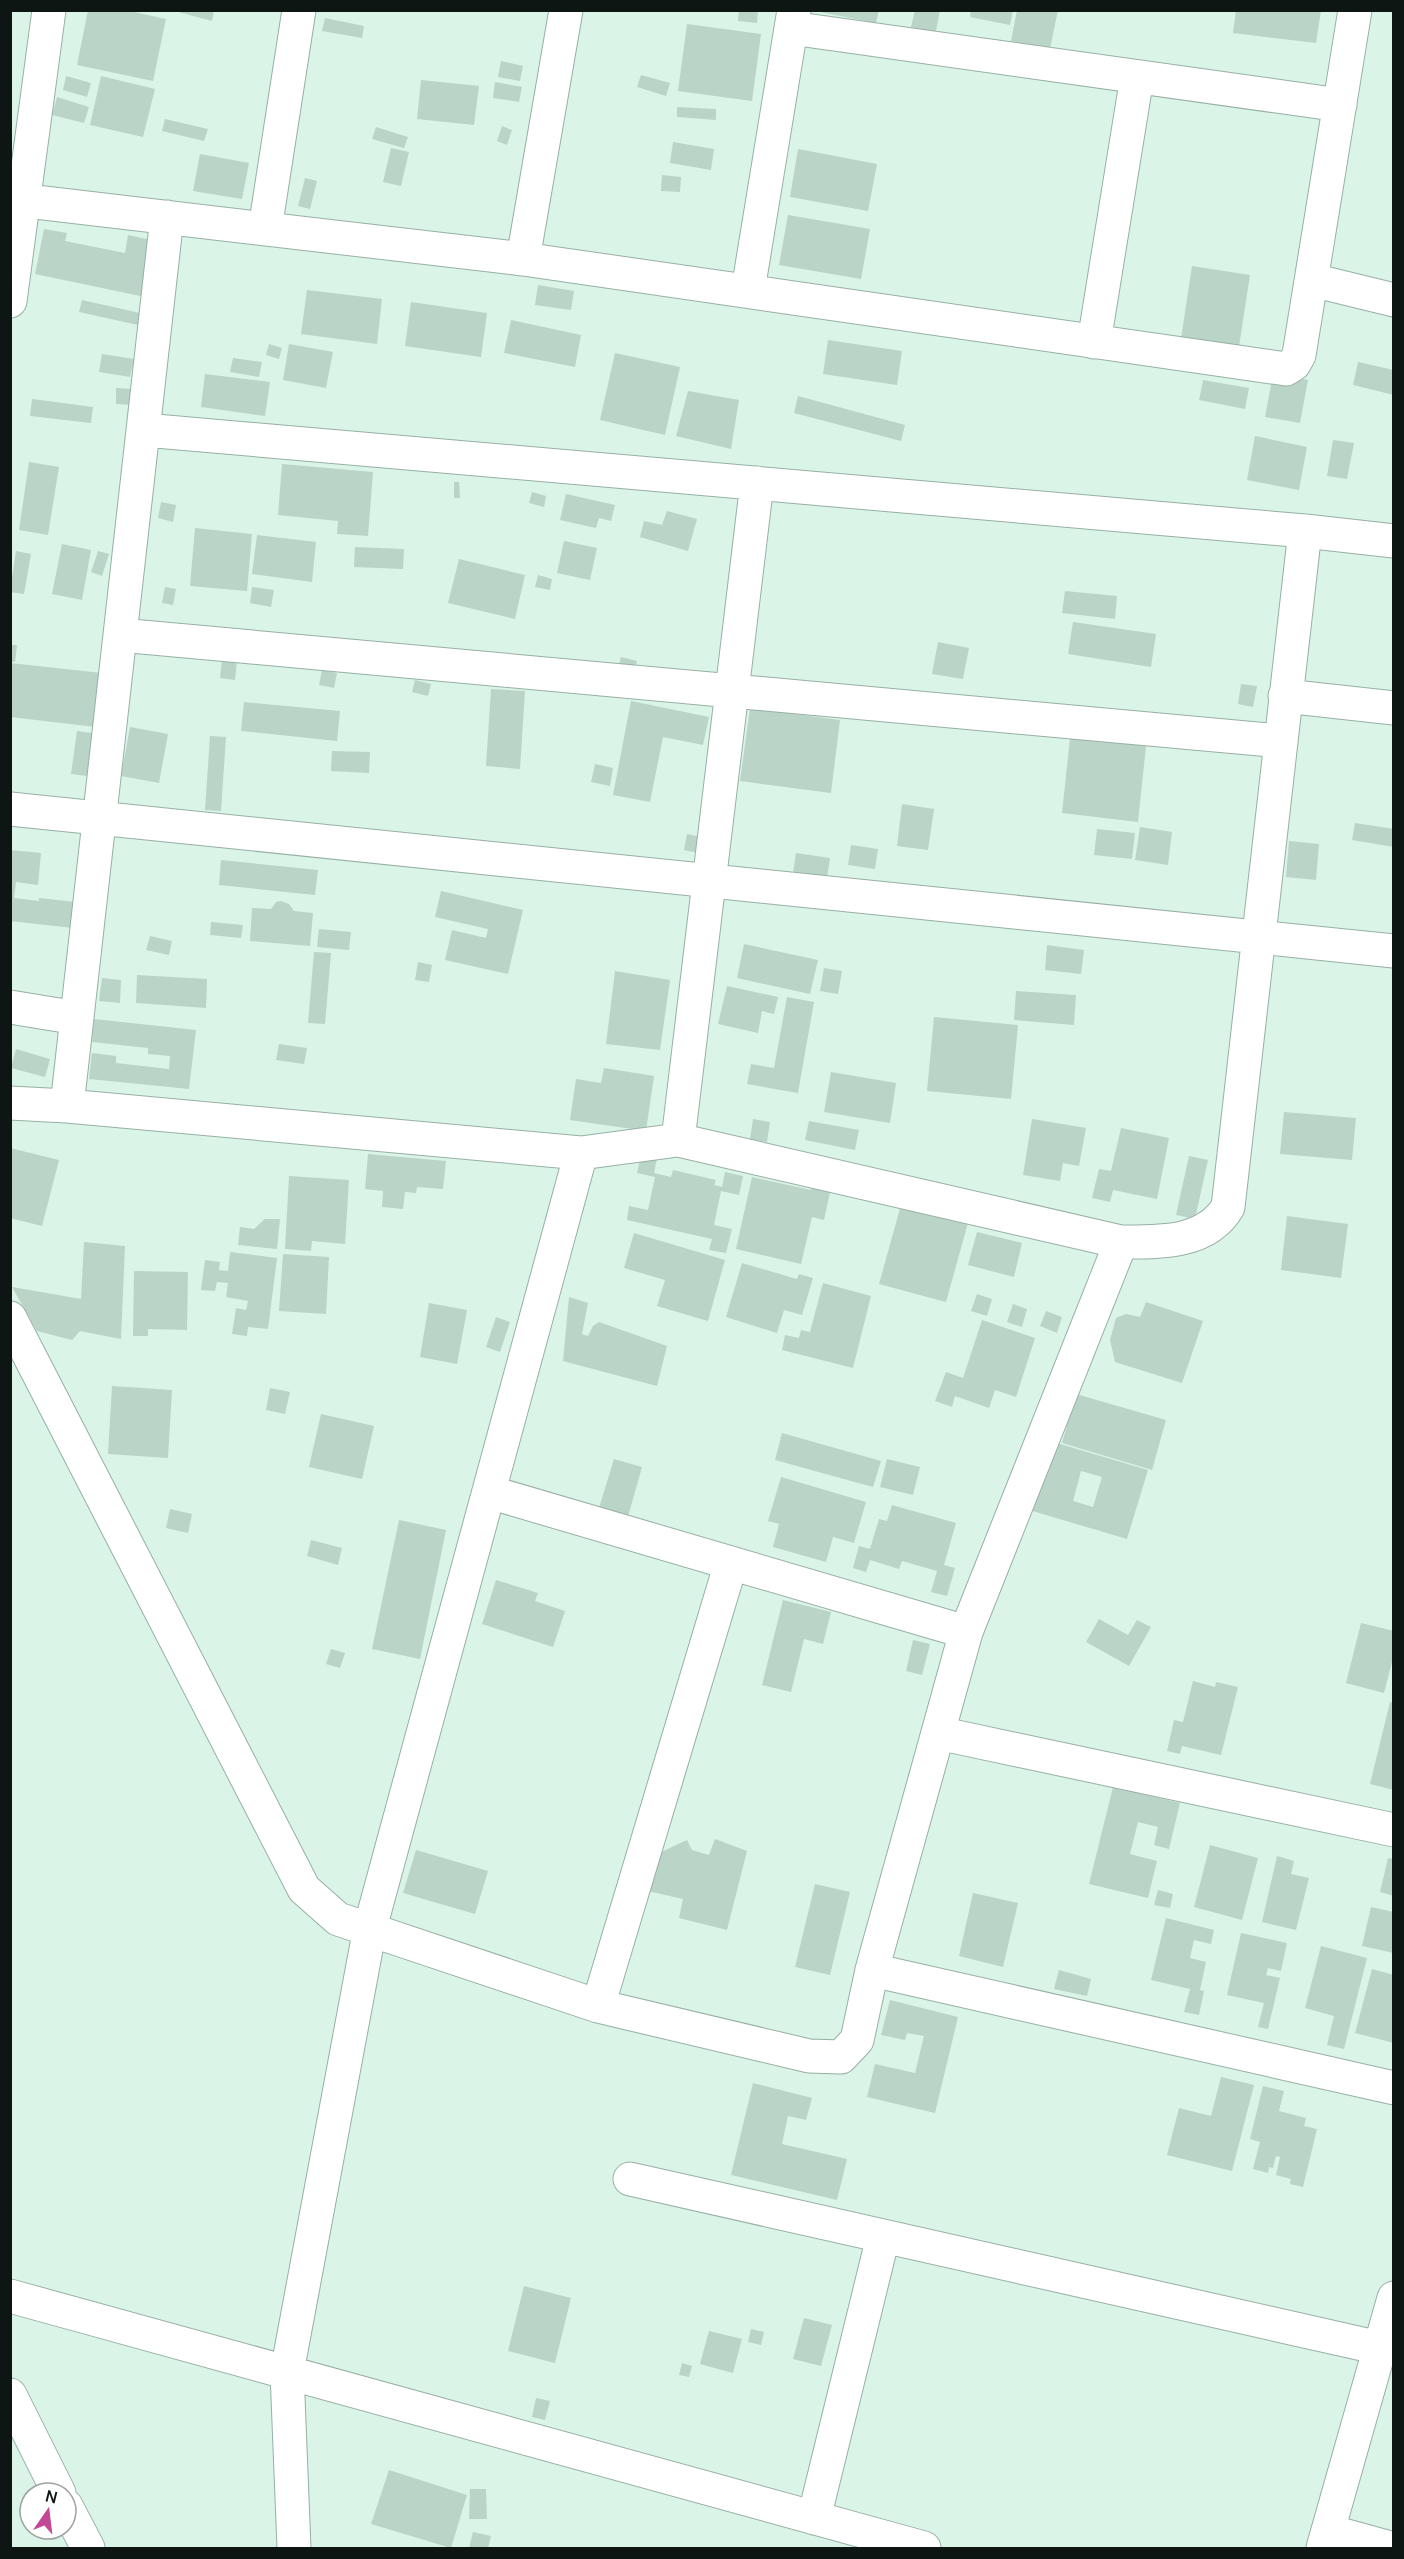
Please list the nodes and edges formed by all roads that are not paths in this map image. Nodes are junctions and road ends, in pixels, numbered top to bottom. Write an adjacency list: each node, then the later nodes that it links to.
1 (49, 10): 8 (street)
2 (299, 10): 10 (street)
3 (566, 10): 11 (street)
4 (1355, 10): 7 (street)
5 (792, 19): 6 (street); 13 (street)
6 (1137, 77): 7 (street); 16 (street)
7 (1340, 105): 12 (street)
8 (17, 199): 9 (street); 15 (street)
9 (167, 217): 10 (street); 17 (street)
10 (265, 229): 11 (street)
11 (523, 259): 13 (street)
12 (1312, 280): 14 (street); 16 (street)
13 (748, 290): 16 (street)
14 (1394, 300)
15 (10, 301)
16 (1094, 342)
17 (144, 430): 18 (street); 21 (street)
18 (757, 483): 19 (street); 22 (street)
19 (1305, 531): 20 (street); 23 (street)
20 (1394, 541)
21 (120, 635): 22 (street); 27 (street)
22 (732, 691): 25 (street); 28 (street)
23 (1285, 696): 24 (street); 25 (street)
24 (1394, 708)
25 (1280, 741): 29 (street)
26 (10, 809): 27 (street)
27 (99, 818): 28 (street); 32 (street)
28 (709, 881): 29 (street); 35 (street)
29 (1257, 937): 30 (street); 37 (street)
30 (1394, 951)
31 (10, 1007): 32 (street)
32 (77, 1018): 34 (street)
33 (10, 1103): 34 (street)
34 (67, 1106): 36 (street)
35 (678, 1140): 36 (street); 37 (street)
36 (581, 1153): 39 (street)
37 (1120, 1242): 41 (street)
38 (10, 1318): 44 (street)
39 (489, 1492): 40 (street); 44 (street)
40 (731, 1563): 41 (street); 46 (street)
41 (966, 1632): 42 (street)
42 (938, 1733): 43 (street); 45 (street)
43 (1394, 1830)
44 (370, 1928): 46 (street); 53 (street)
45 (872, 1970): 46 (street); 47 (street)
46 (598, 2006)
47 (1394, 2088)
48 (630, 2179): 49 (street)
49 (883, 2237): 52 (street); 56 (street)
50 (10, 2296): 53 (street)
51 (1394, 2298): 52 (street)
52 (1380, 2348): 58 (street)
53 (287, 2372): 56 (street); 60 (street)
54 (10, 2395): 55 (street)
55 (53, 2481)
56 (814, 2518): 61 (street)
57 (78, 2529): 59 (street)
58 (1325, 2540): 62 (street)
59 (88, 2548)
60 (294, 2548)
61 (924, 2548)
62 (1390, 2548)

